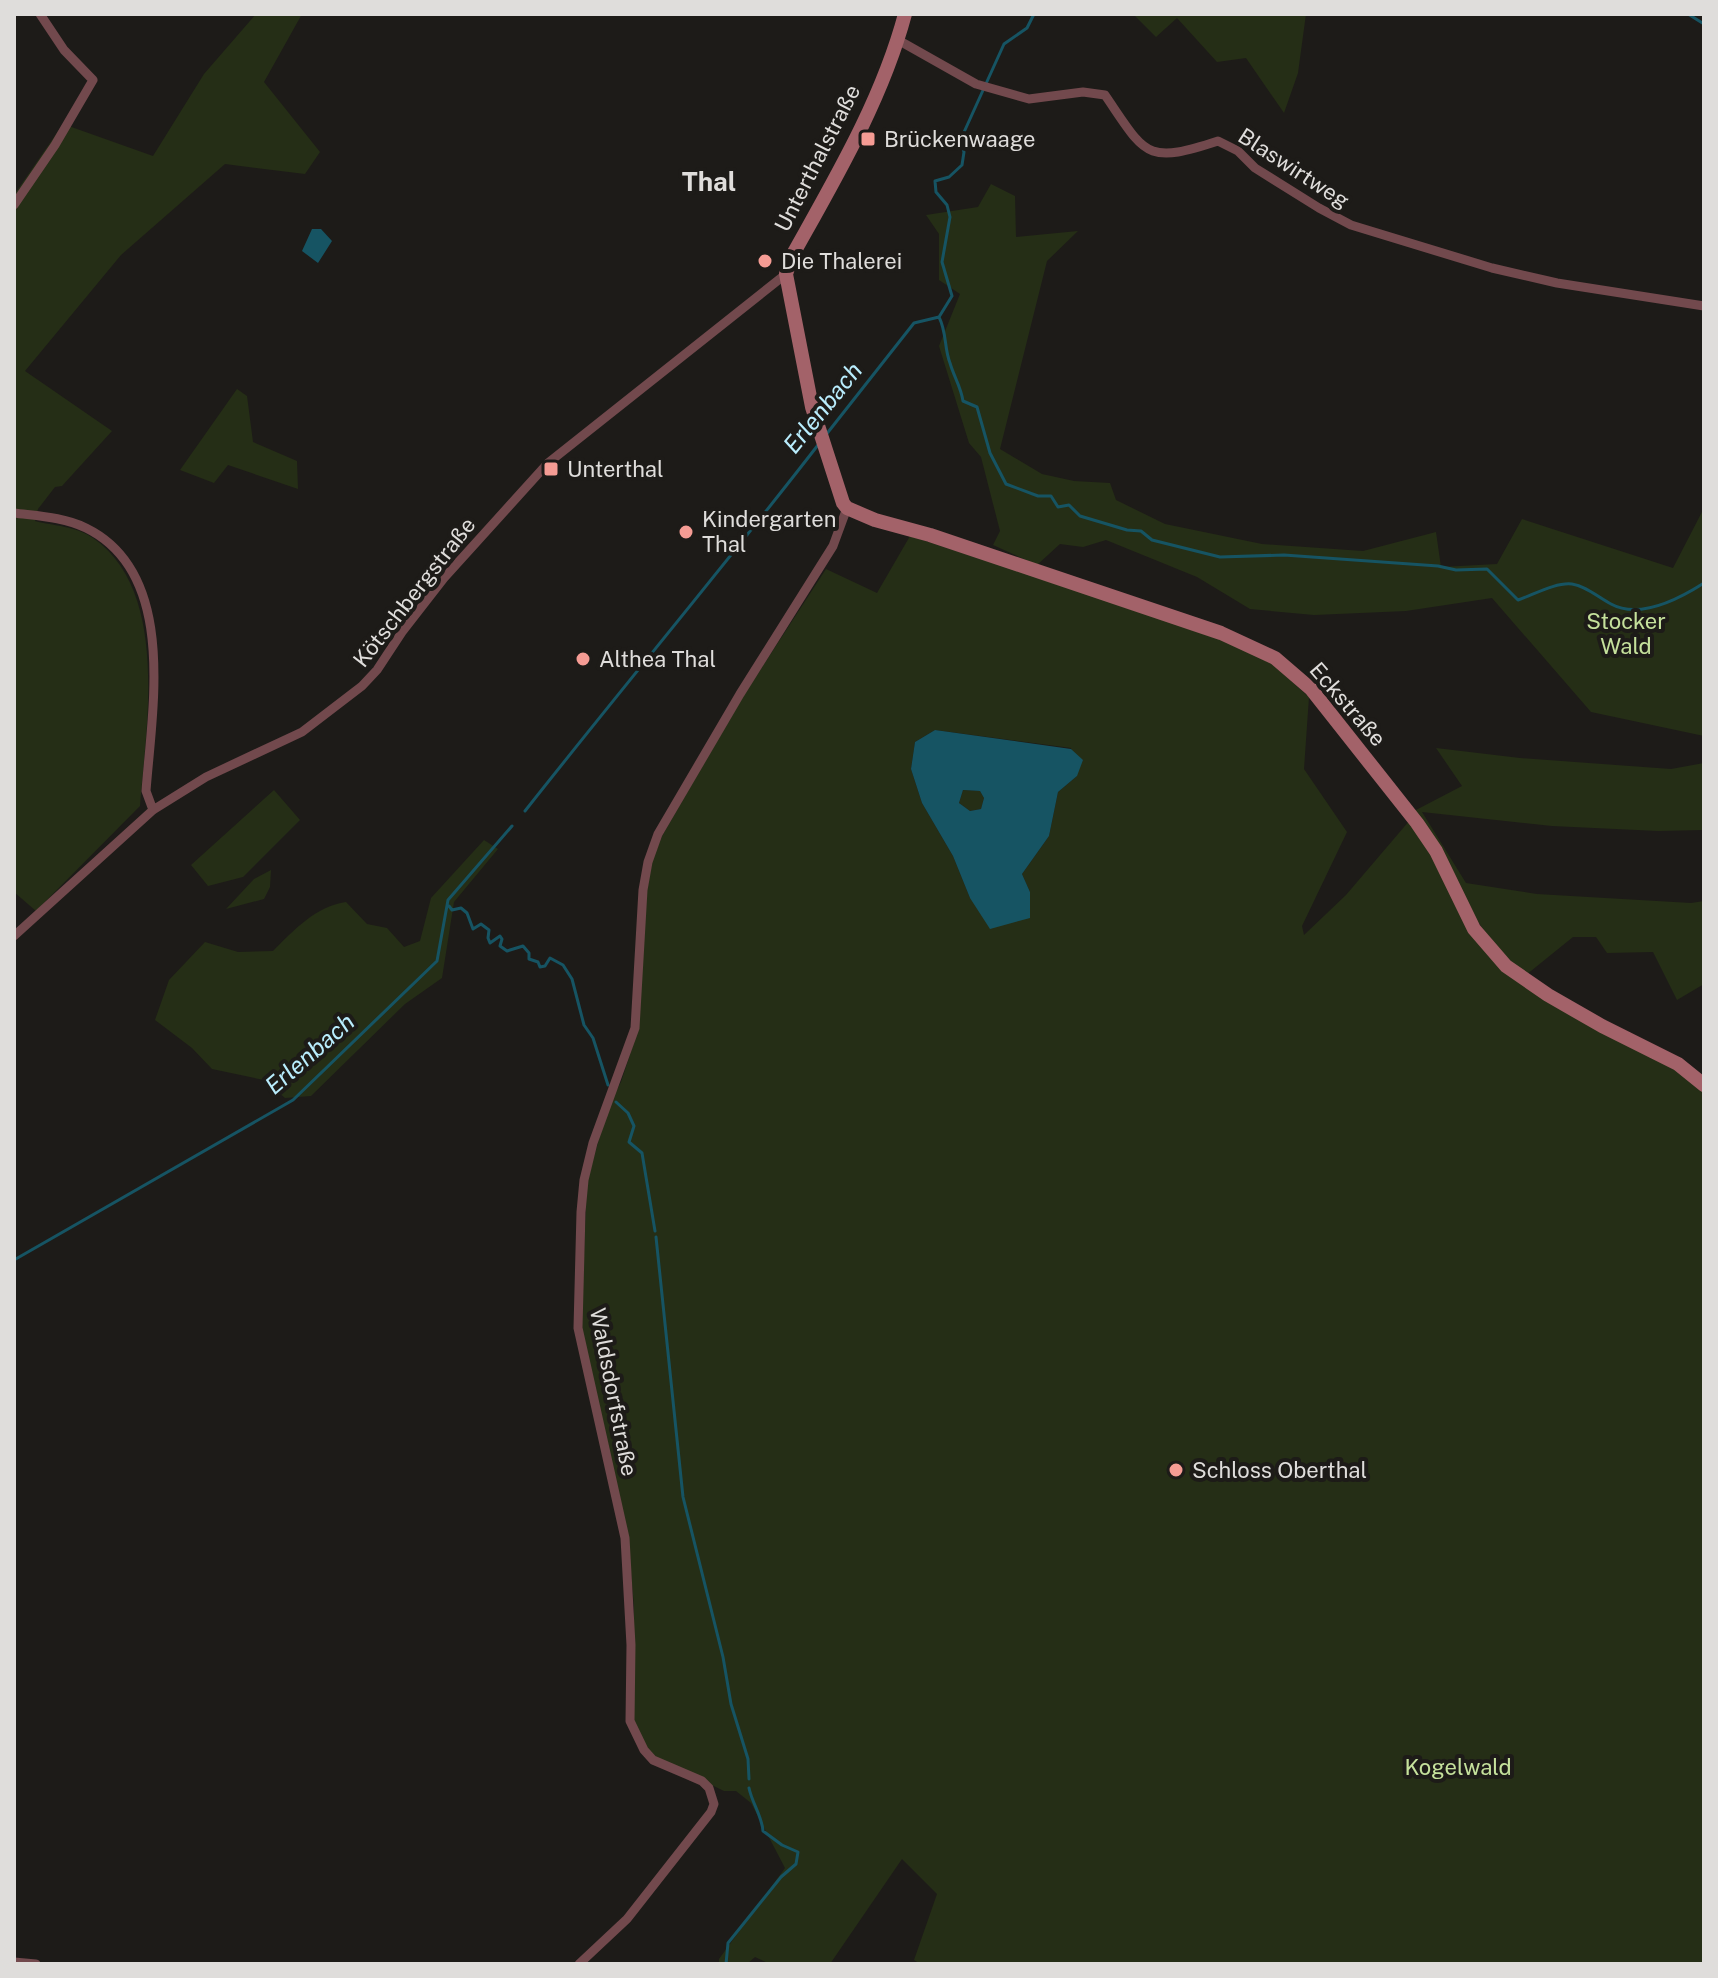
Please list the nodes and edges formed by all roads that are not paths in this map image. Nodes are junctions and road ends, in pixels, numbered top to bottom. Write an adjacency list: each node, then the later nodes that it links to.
1 (40, 14): 4 (street)
2 (905, 14): 3 (street, Unterthalstraße)
3 (898, 40): 5 (street, Unterthalstraße); 6 (street, Blaswirtweg)
4 (14, 205)
5 (786, 274): 7 (street); 9 (street, Kötschbergstraße)
6 (1704, 306)
7 (847, 508): 11 (street, Eckstraße); 14 (street, Waldsdorfstraße)
8 (14, 513): 9 (street)
9 (153, 810): 10 (street, Kötschbergstraße)
10 (14, 936)
11 (1704, 1085)
12 (14, 1962): 13 (street)
13 (36, 1964)
14 (579, 1964)

